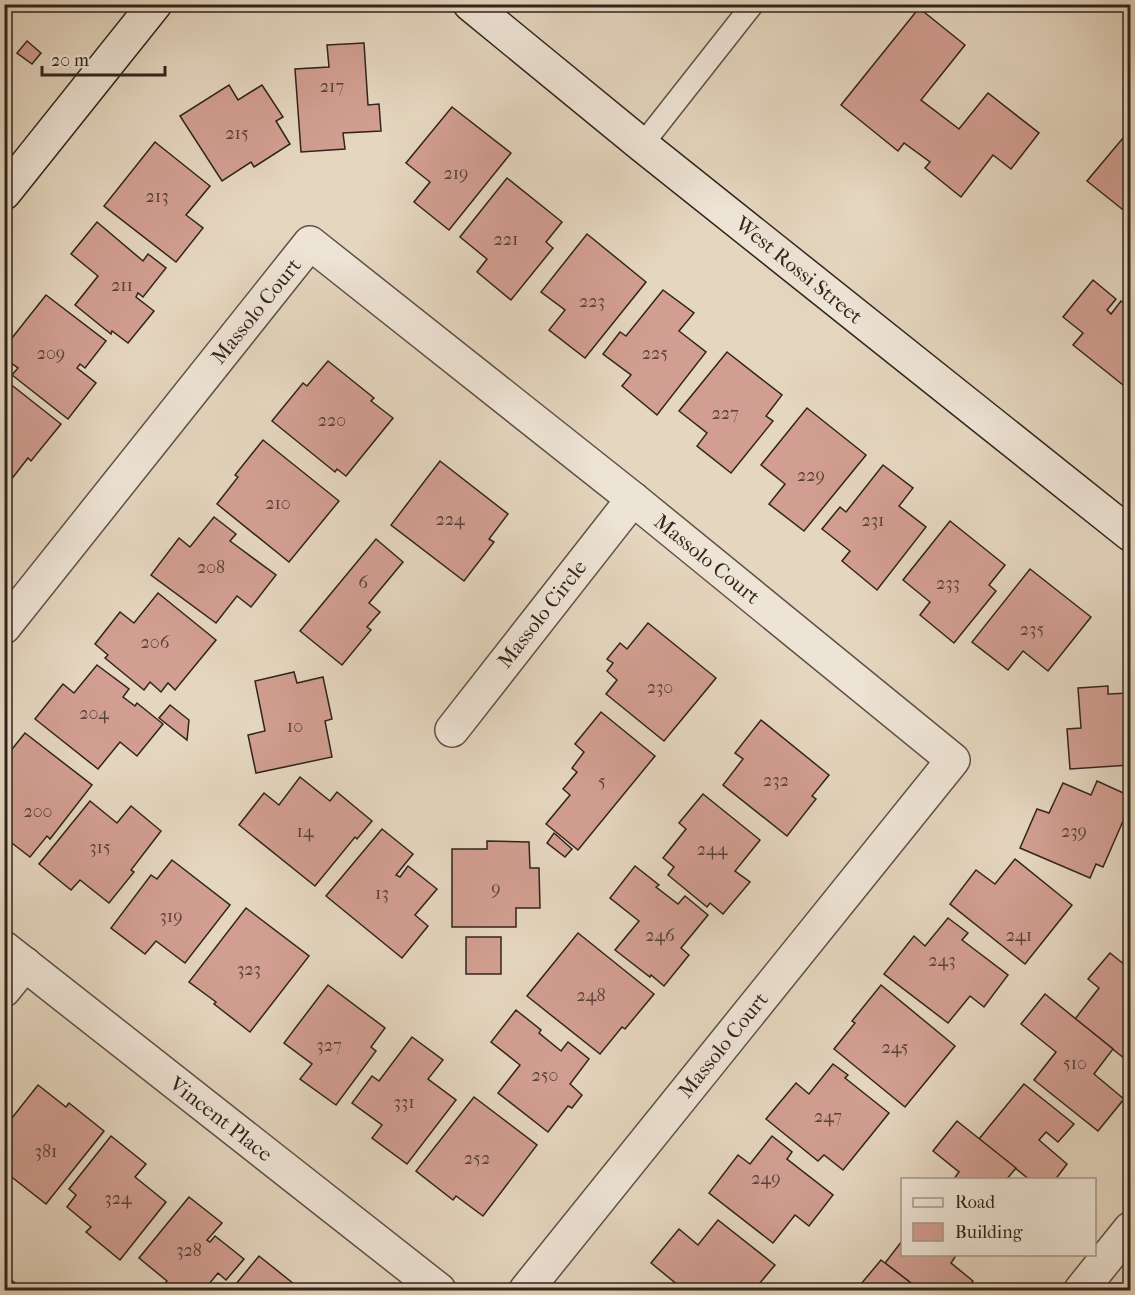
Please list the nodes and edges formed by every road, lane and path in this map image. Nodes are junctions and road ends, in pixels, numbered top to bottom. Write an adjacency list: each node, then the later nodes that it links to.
1 (154, 4): 5 (street)
2 (470, 4): 4 (street, West Rossi Street)
3 (753, 4): 4 (lane)
4 (642, 145): 7 (street, West Rossi Street)
5 (4, 193)
6 (633, 499): 8 (street, Massolo Court); 9 (street, Massolo Circle); 14 (street, Massolo Court)
7 (1131, 534)
8 (4, 627)
9 (452, 730)
10 (15, 956): 11 (street); 13 (street, Vincent Place)
11 (4, 990)
12 (1131, 1229): 15 (street)
13 (439, 1290)
14 (526, 1290)
15 (1081, 1290)

